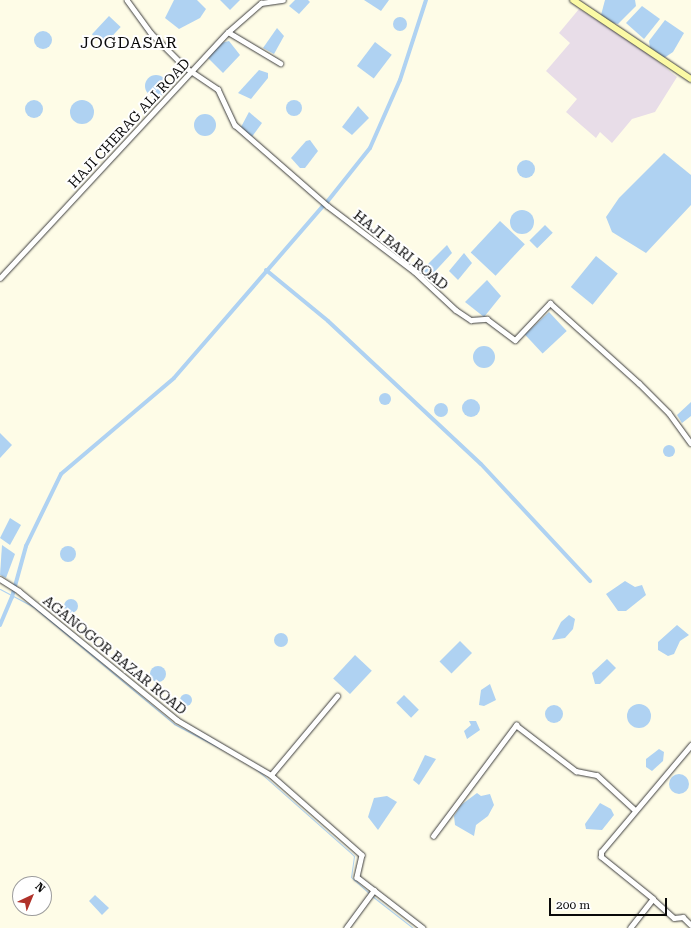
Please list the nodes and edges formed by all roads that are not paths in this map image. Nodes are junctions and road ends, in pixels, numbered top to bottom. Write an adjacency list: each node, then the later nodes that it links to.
1 (128, 0): 6 (street, HAJI BARI ROAD)
2 (283, 0): 4 (street, HAJI CHERAG ALI ROAD)
3 (572, 0): 7 (main road)
4 (228, 32): 5 (street); 6 (street, HAJI CHERAG ALI ROAD)
5 (280, 62)
6 (192, 71): 8 (street, HAJI CHERAG ALI ROAD); 9 (street, HAJI BARI ROAD)
7 (691, 78)
8 (0, 278)
9 (691, 443)
10 (0, 579): 13 (street, AGANOGOR BAZAR ROAD)
11 (338, 696): 13 (street)
12 (691, 745): 14 (street)
13 (271, 775): 16 (street, AGANOGOR BAZAR ROAD)
14 (634, 809): 15 (street); 17 (street)
15 (434, 836)
16 (373, 891): 19 (street); 20 (street, AGANOGOR BAZAR ROAD)
17 (653, 899): 18 (street); 21 (street)
18 (691, 925)
19 (346, 928)
20 (423, 928)
21 (630, 928)

